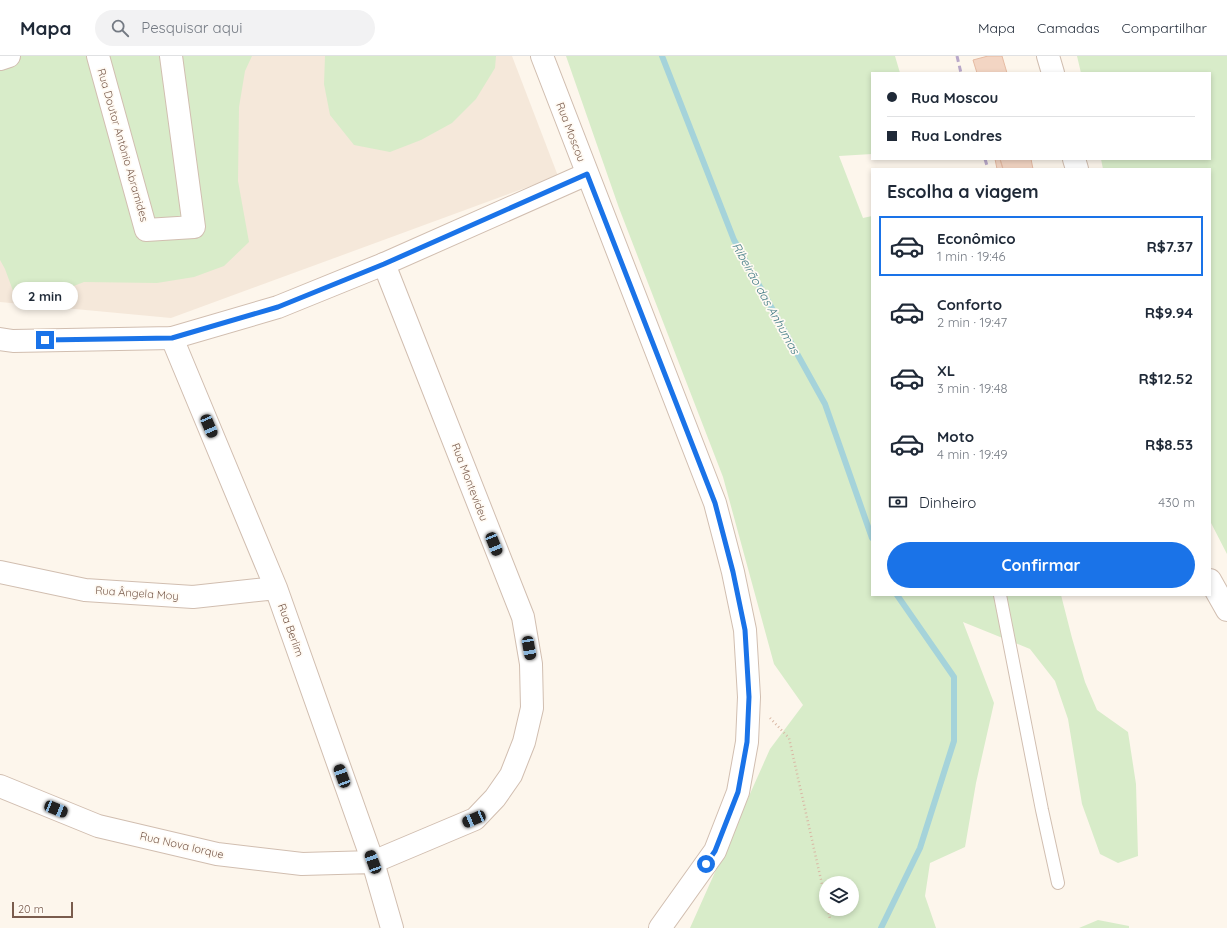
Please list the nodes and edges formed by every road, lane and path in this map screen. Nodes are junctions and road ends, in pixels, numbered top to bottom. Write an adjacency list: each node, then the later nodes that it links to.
1 (9, 56): 6 (street)
2 (98, 56): 3 (street, Rua Doutor Antônio Abramides)
3 (171, 56)
4 (542, 56): 8 (street, Rua Moscou)
5 (1048, 56): 7 (street)
6 (0, 59)
7 (1053, 72)
8 (587, 174): 9 (street); 17 (street, Rua Moscou)
9 (384, 264): 10 (street); 19 (street, Rua Montevideu)
10 (172, 338): 11 (street); 14 (street, Rua Berlim)
11 (0, 339)
12 (0, 572): 14 (street, Rua Ângela Moy)
13 (1211, 582): 16 (street)
14 (276, 588): 19 (street, Rua Berlim)
15 (1000, 596): 21 (lane)
16 (1227, 610)
17 (749, 697): 20 (path); 25 (street, Rua Moscou)
18 (0, 786): 19 (street, Rua Nova Iorque)
19 (373, 862): 24 (street, Rua Berlim)
20 (820, 876)
21 (1058, 883)
22 (829, 916): 23 (path)
23 (830, 919)
24 (392, 928)
25 (660, 928)

